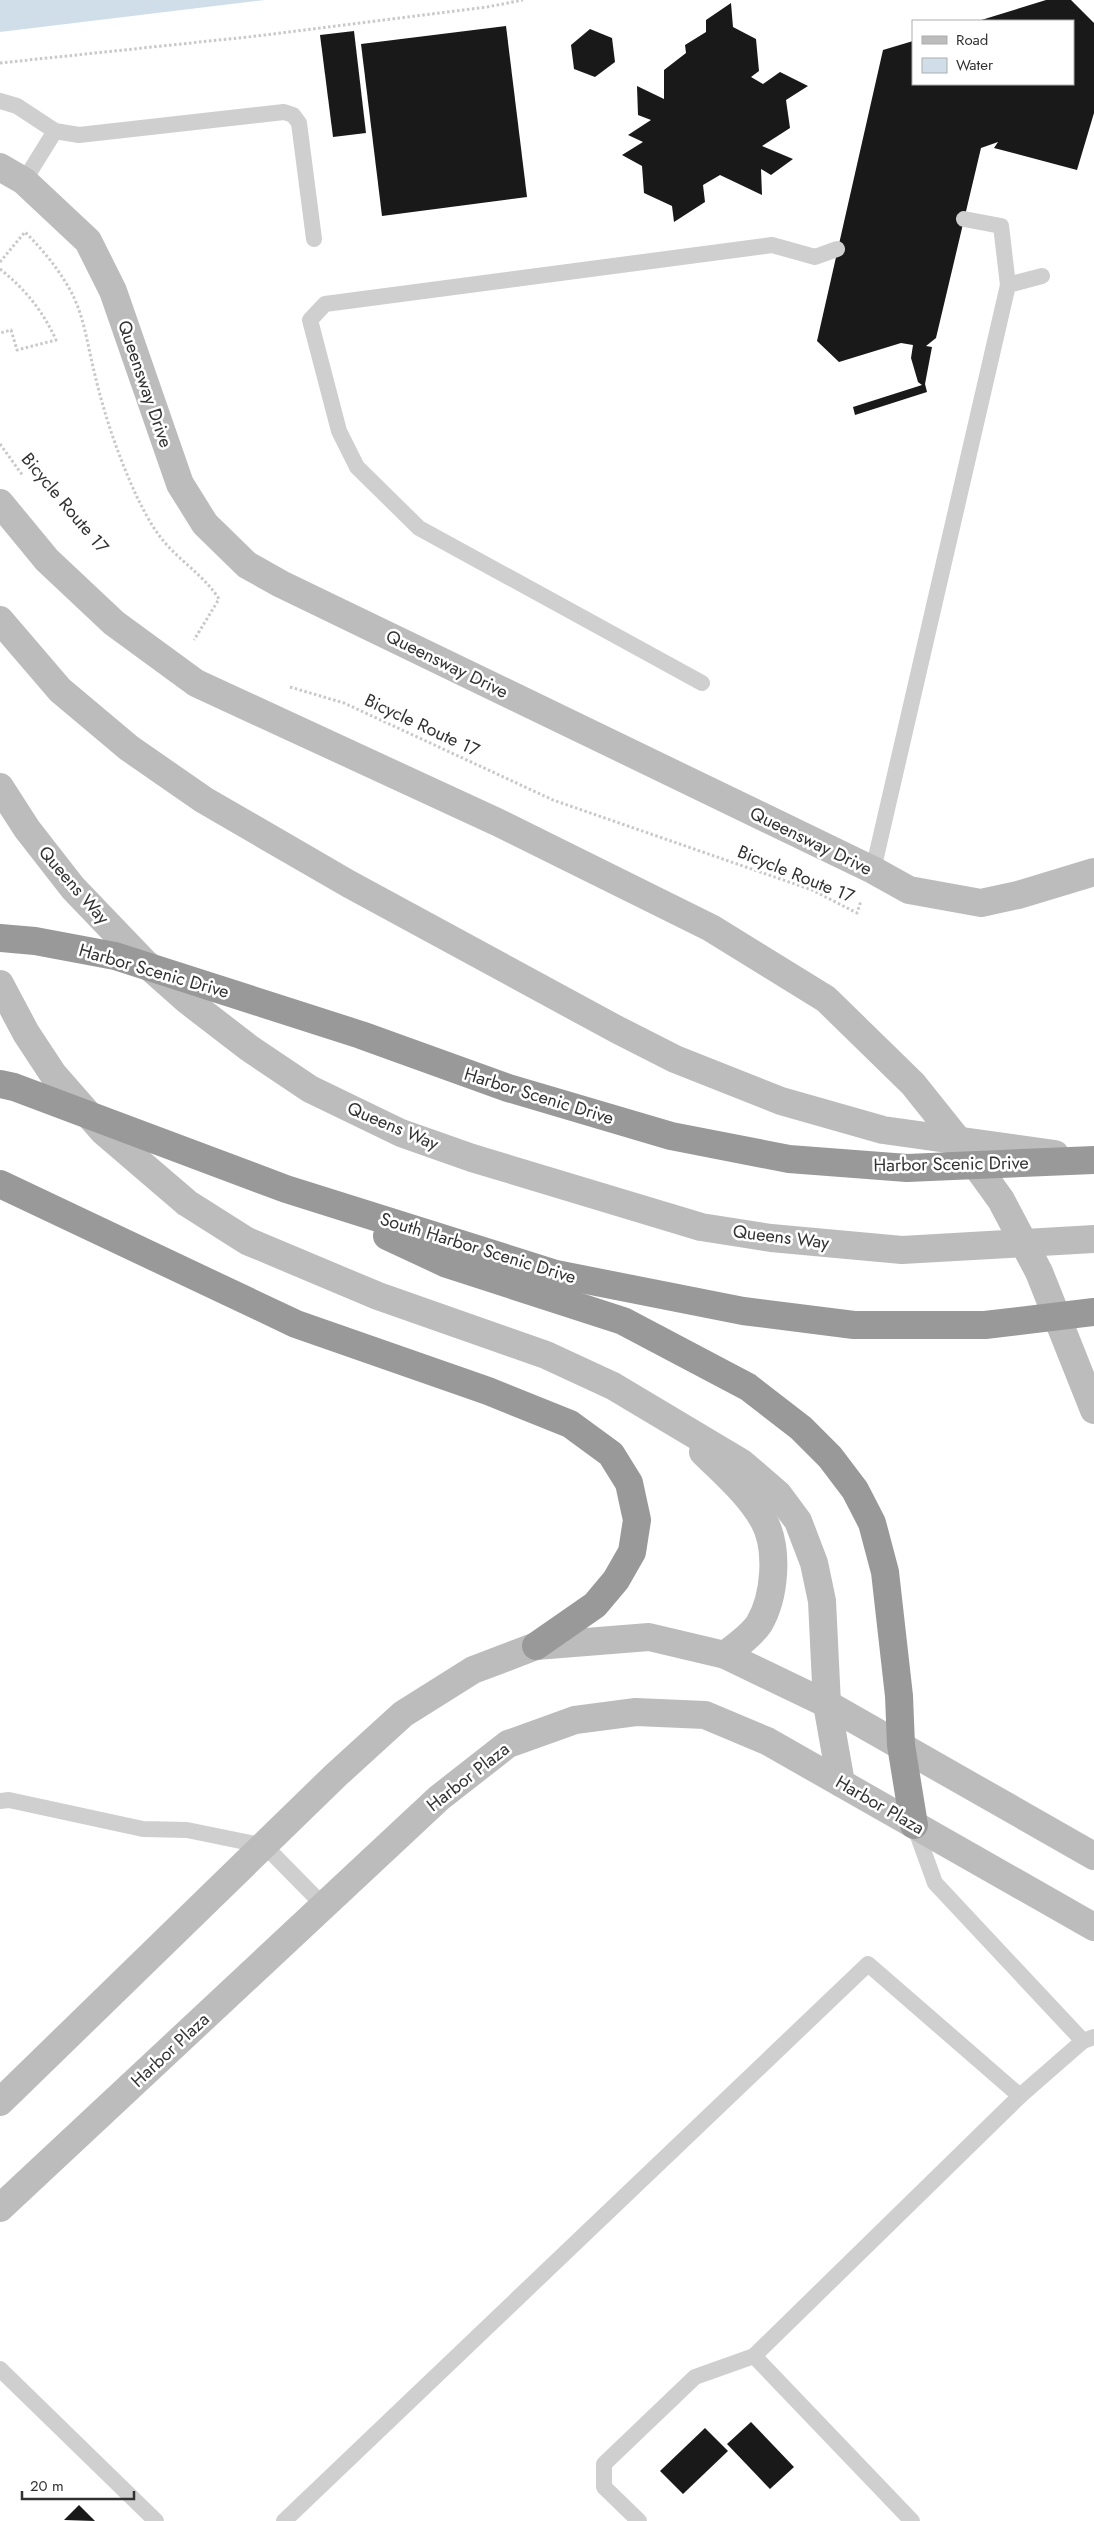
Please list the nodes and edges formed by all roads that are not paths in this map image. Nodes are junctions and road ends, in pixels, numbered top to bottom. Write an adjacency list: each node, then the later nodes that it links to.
1 (0, 101): 2 (lane)
2 (55, 130): 4 (lane); 6 (lane)
3 (0, 167): 4 (main road, Queensway Drive)
4 (24, 180): 14 (main road, Queensway Drive)
5 (964, 219): 9 (lane)
6 (314, 238)
7 (837, 249): 12 (lane)
8 (1042, 276): 9 (lane)
9 (1008, 285): 14 (lane)
10 (0, 503): 24 (main road)
11 (0, 620): 19 (main road)
12 (702, 683)
13 (0, 787): 22 (main road, Queens Way)
14 (873, 870): 15 (main road, Queensway Drive)
15 (1094, 872)
16 (0, 938): 19 (highway, Harbor Scenic Drive)
17 (0, 984): 25 (main road)
18 (0, 1084): 21 (highway, South Harbor Scenic Drive)
19 (1094, 1159)
20 (0, 1184): 26 (highway)
21 (286, 1189): 23 (highway, South Harbor Scenic Drive); 29 (highway)
22 (1094, 1239)
23 (1094, 1312)
24 (1094, 1410)
25 (670, 1420): 27 (main road); 28 (main road)
26 (536, 1646): 27 (main road); 33 (main road)
27 (725, 1655): 28 (main road)
28 (826, 1704): 29 (main road); 30 (main road)
29 (901, 1746): 32 (highway); 34 (main road)
30 (841, 1783): 32 (main road, Harbor Plaza); 35 (main road, Harbor Plaza)
31 (0, 1801): 33 (lane)
32 (914, 1825): 36 (main road, Harbor Plaza); 37 (lane)
33 (265, 1846): 35 (lane); 39 (main road)
34 (1094, 1856)
35 (324, 1906): 40 (main road, Harbor Plaza)
36 (1094, 1927)
37 (1088, 2039): 38 (lane)
38 (1020, 2096): 41 (lane); 44 (lane)
39 (0, 2102)
40 (0, 2208)
41 (754, 2356): 45 (lane); 46 (lane)
42 (0, 2369): 43 (lane)
43 (156, 2521)
44 (284, 2521)
45 (639, 2521)
46 (912, 2521)

